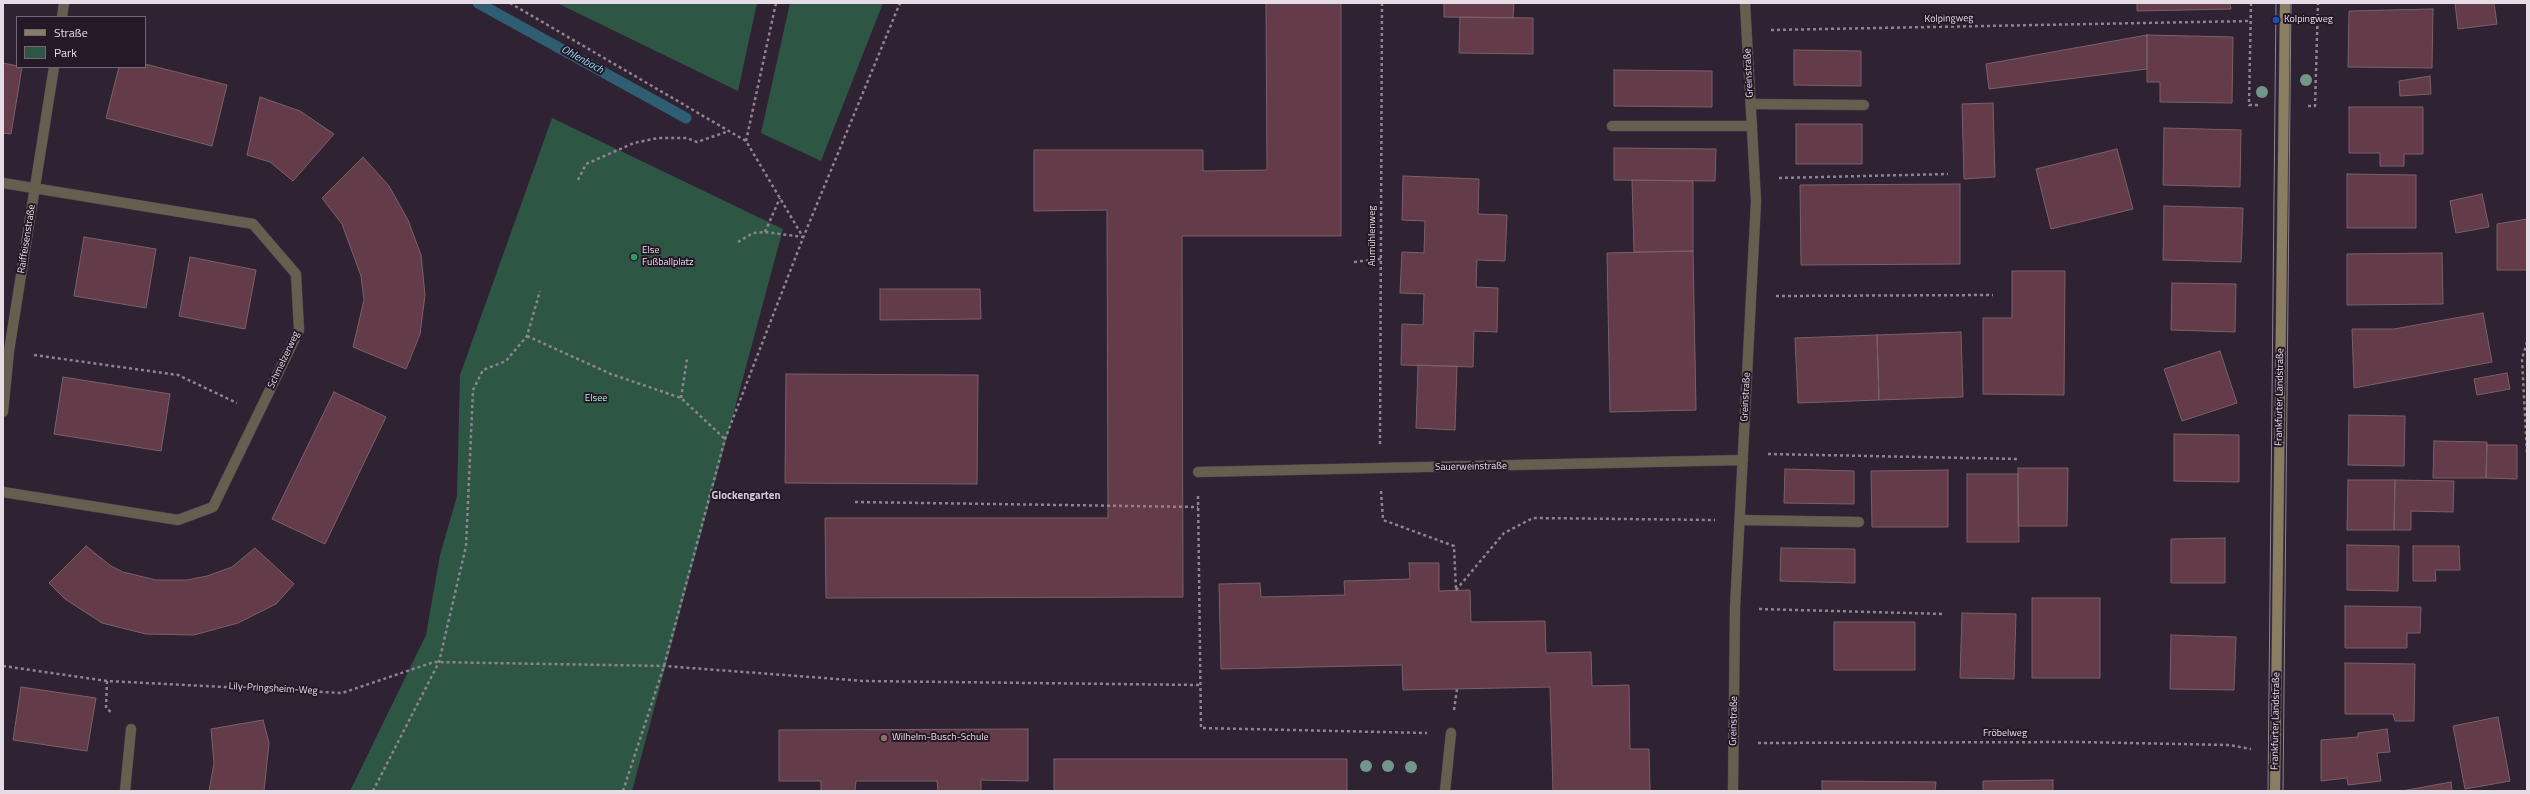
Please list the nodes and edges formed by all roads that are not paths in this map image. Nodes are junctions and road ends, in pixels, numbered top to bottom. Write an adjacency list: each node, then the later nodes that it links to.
1 (64, 3): 4 (street)
2 (1745, 3): 6 (street, Greinstraße)
3 (2285, 3): 23 (street, Frankfurter Landstraße)
4 (62, 16)
5 (54, 68): 11 (street, Raiffeisenstraße)
6 (1750, 104): 7 (street); 9 (street, Greinstraße)
7 (1864, 105)
8 (1612, 126): 9 (street)
9 (1752, 126): 13 (street, Greinstraße)
10 (3, 183): 11 (street, Schmelzerweg)
11 (35, 188): 12 (street, Raiffeisenstraße); 15 (street, Schmelzerweg)
12 (3, 412)
13 (1743, 457): 14 (street, Sauerweinstraße); 16 (street, Greinstraße)
14 (1198, 472)
15 (3, 492)
16 (1740, 520): 17 (street); 22 (street, Greinstraße)
17 (1859, 522)
18 (131, 729): 20 (street)
19 (1451, 733): 21 (street)
20 (124, 791)
21 (1445, 791)
22 (1733, 791)
23 (2275, 791)

